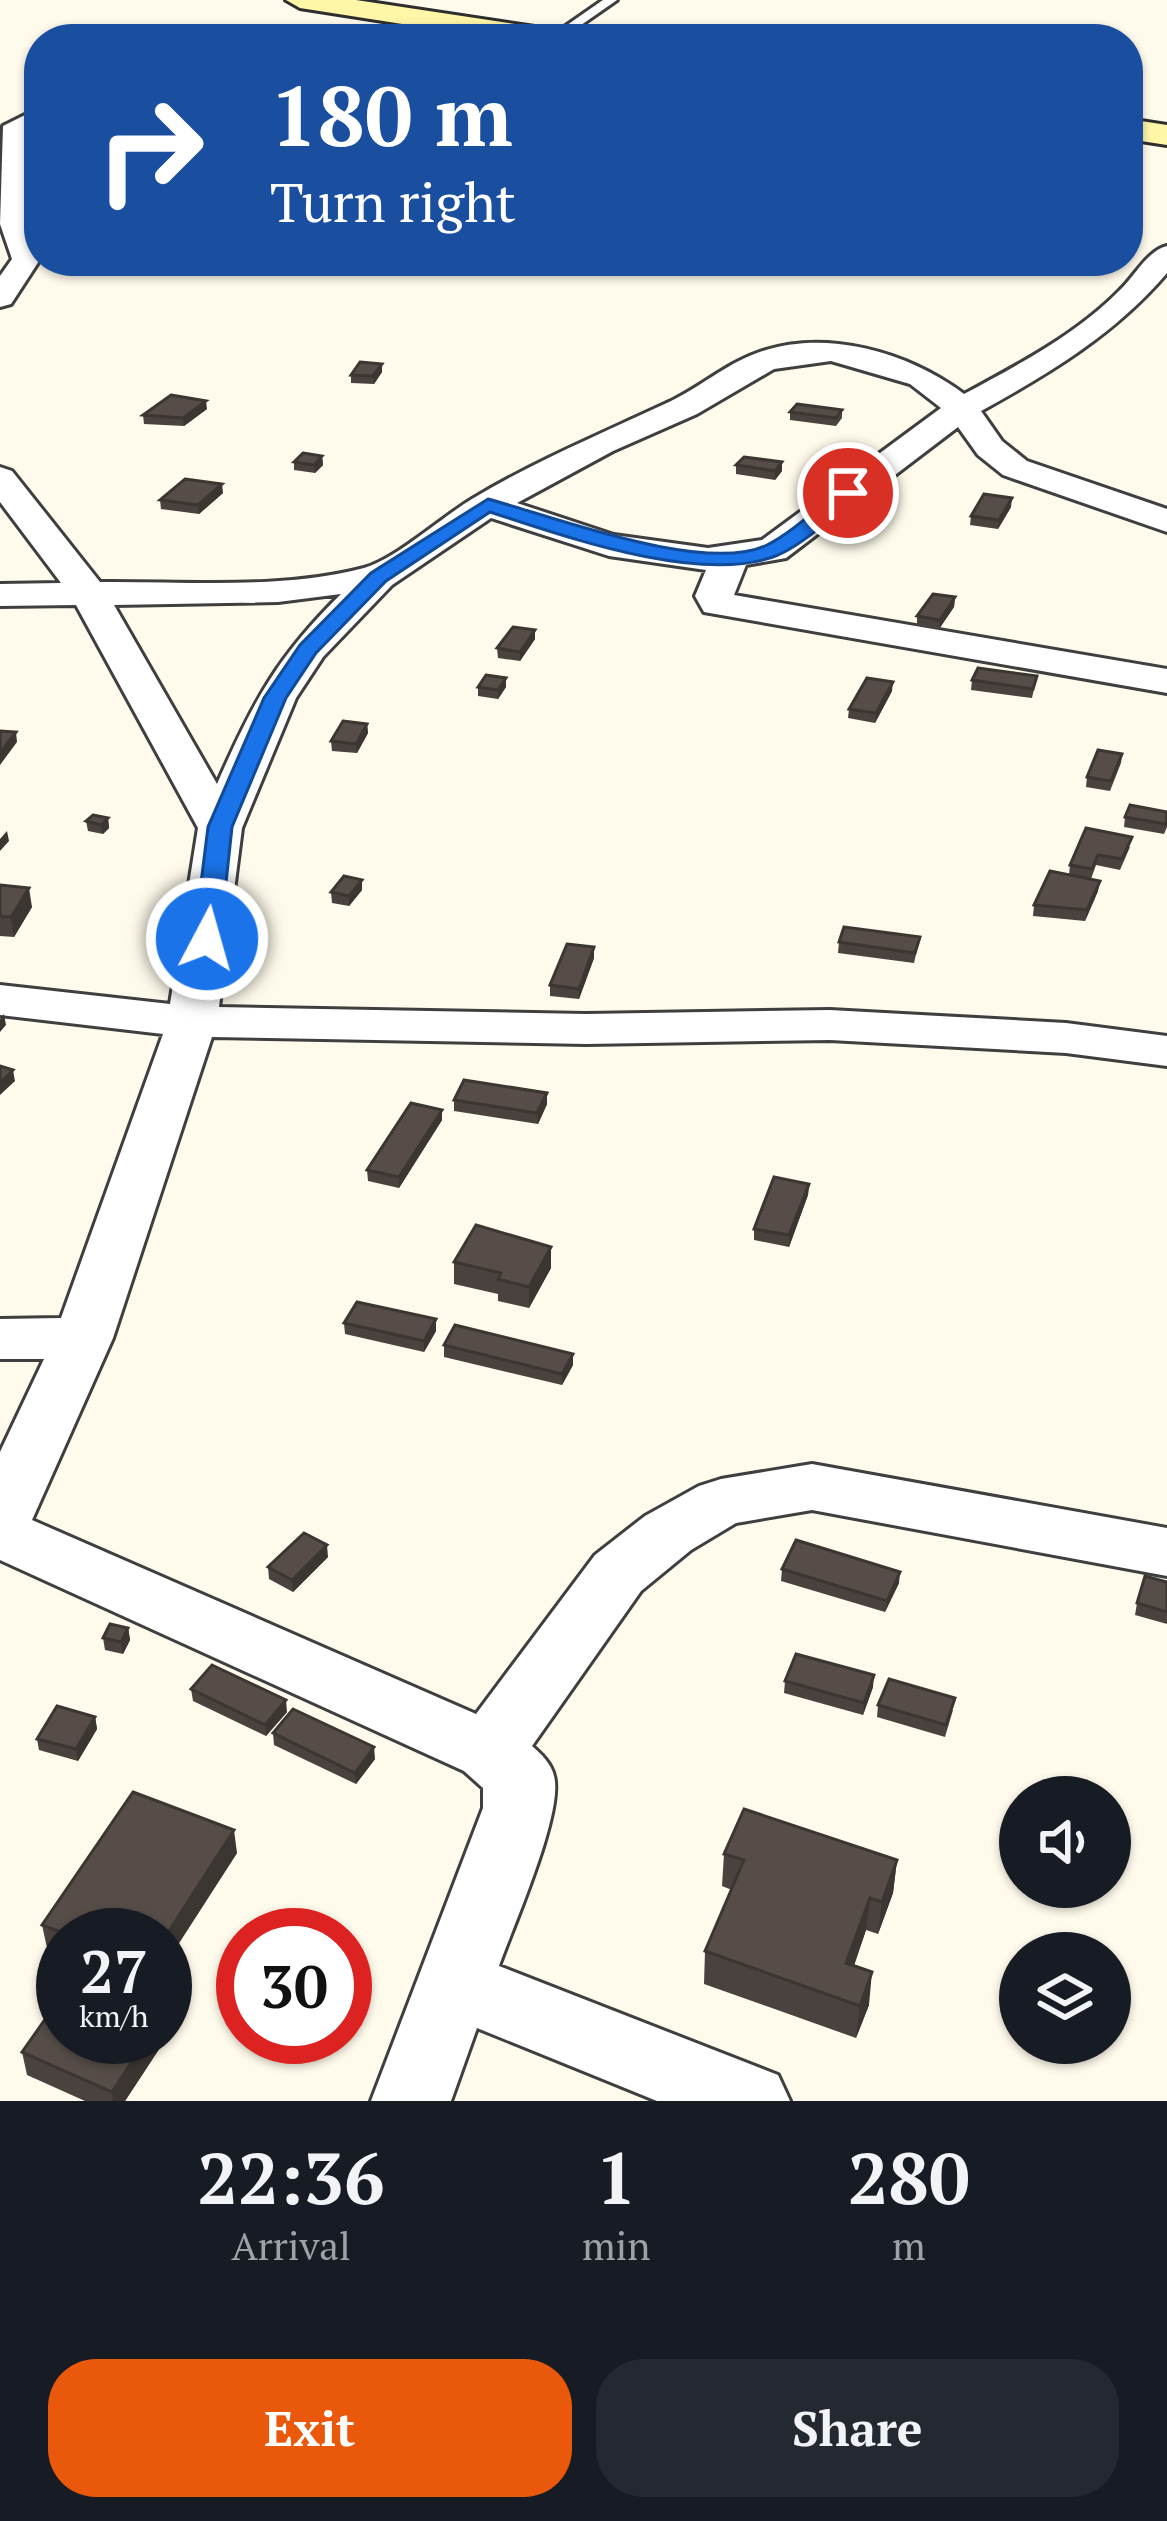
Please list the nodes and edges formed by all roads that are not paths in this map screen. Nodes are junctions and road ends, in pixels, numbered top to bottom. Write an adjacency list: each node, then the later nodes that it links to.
1 (300, 0): 3 (street)
2 (610, 0): 4 (lane)
3 (431, 24)
4 (576, 24)
5 (24, 122): 6 (street)
6 (24, 237)
7 (1160, 242): 9 (street)
8 (24, 260): 11 (street)
9 (1143, 273)
10 (1141, 276): 12 (street)
11 (0, 298)
12 (962, 408): 14 (street); 15 (street); 16 (street)
13 (0, 478): 18 (street)
14 (488, 505): 16 (street); 17 (street)
15 (1167, 521)
16 (730, 559): 20 (street)
17 (379, 577): 18 (street); 21 (street)
18 (89, 594): 19 (street); 21 (street)
19 (0, 595)
20 (1167, 681)
21 (220, 827): 23 (street)
22 (0, 1000): 23 (street)
23 (192, 1022): 24 (street); 25 (street)
24 (1167, 1051)
25 (83, 1339): 26 (street); 27 (street)
26 (0, 1340)
27 (0, 1521)
28 (0, 1533): 30 (street)
29 (1167, 1552): 30 (street)
30 (489, 1751): 31 (street)
31 (452, 1983): 32 (street); 33 (street)
32 (411, 2101)
33 (750, 2101)

